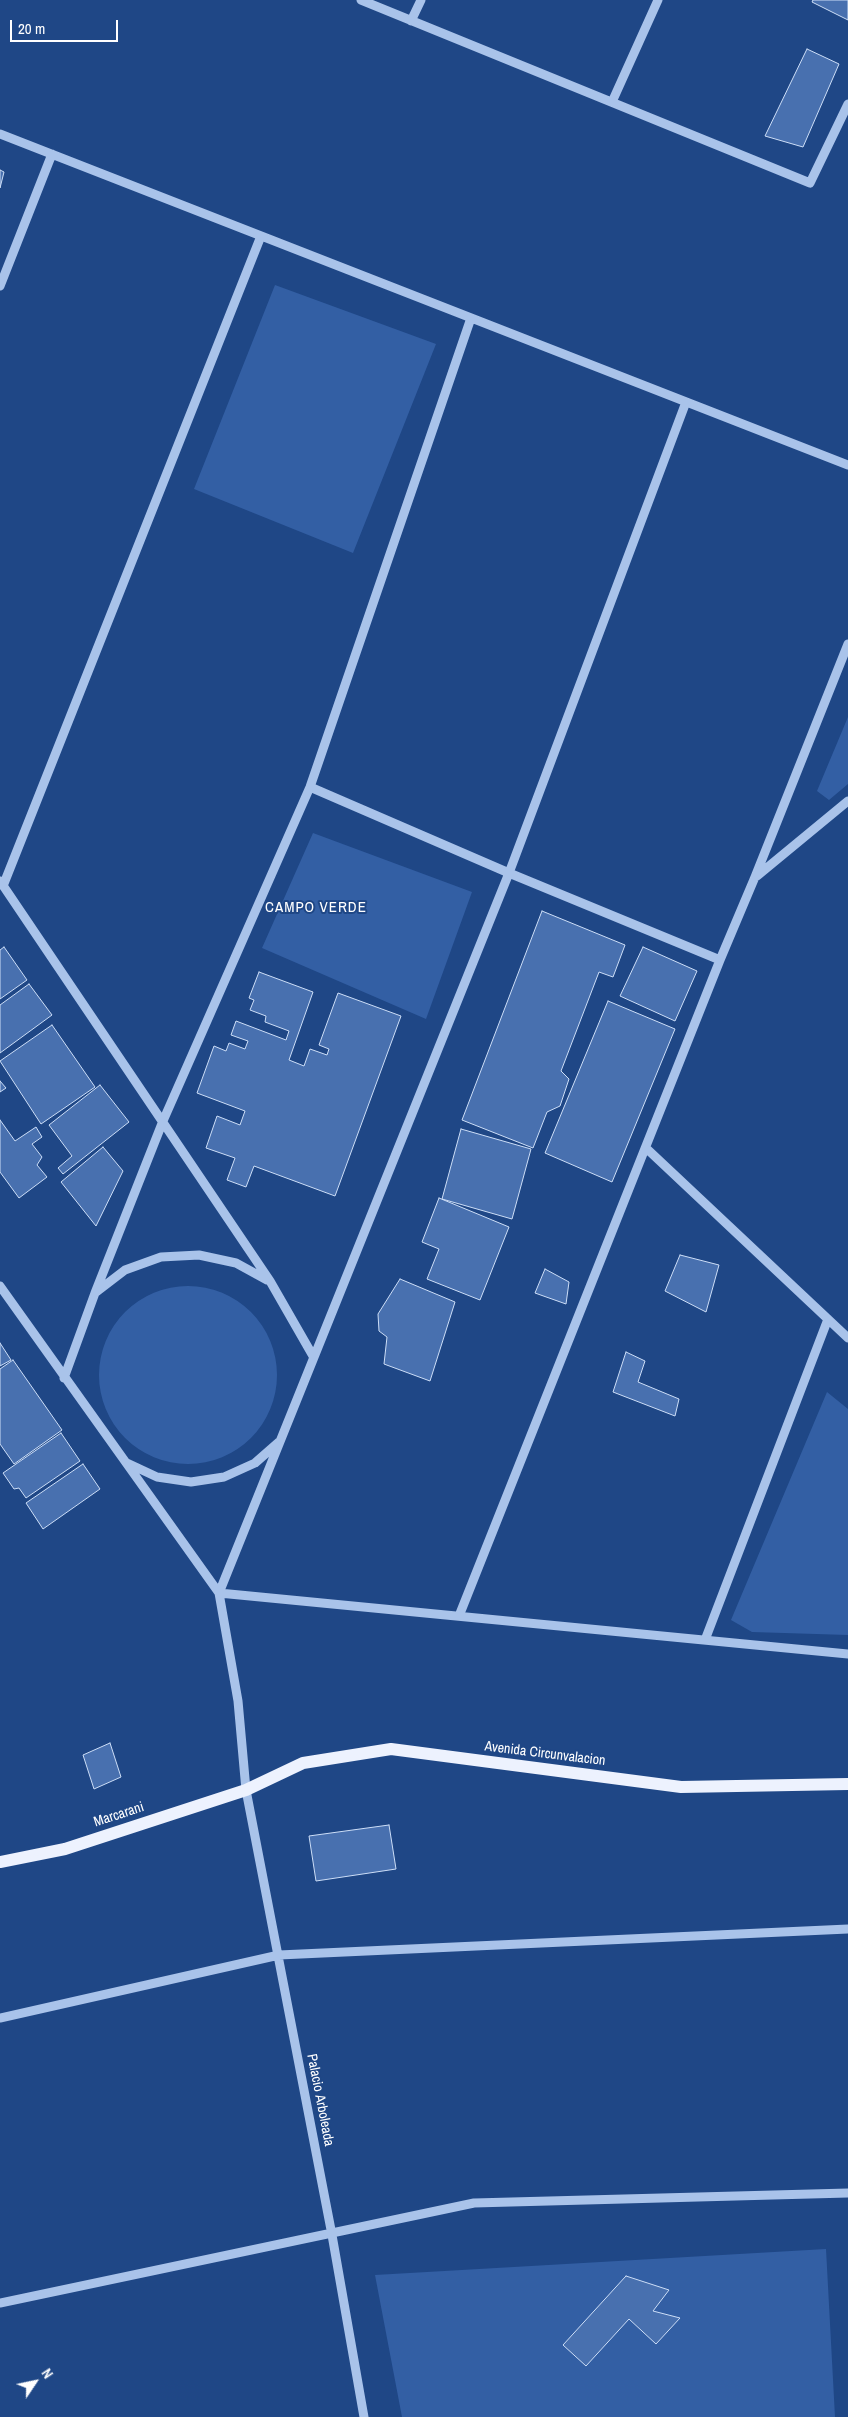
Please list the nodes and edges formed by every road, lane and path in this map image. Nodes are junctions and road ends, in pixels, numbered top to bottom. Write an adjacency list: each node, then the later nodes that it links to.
1 (361, 0): 4 (street)
2 (421, 0): 4 (street)
3 (658, 0): 5 (street)
4 (411, 21): 5 (street)
5 (612, 102): 6 (street)
6 (848, 104)
7 (0, 134): 8 (street)
8 (52, 154): 9 (street); 10 (street)
9 (262, 236): 11 (street); 19 (street)
10 (0, 286)
11 (471, 318): 12 (street); 15 (street)
12 (686, 402): 13 (street); 17 (street)
13 (848, 465)
14 (848, 644): 18 (street)
15 (310, 787): 17 (street); 21 (street)
16 (848, 802): 18 (street)
17 (509, 873): 20 (street); 28 (street)
18 (755, 877): 20 (street)
19 (2, 883): 21 (street)
20 (720, 960): 22 (street)
21 (163, 1121): 23 (street); 25 (street)
22 (646, 1148): 26 (street); 33 (street)
23 (270, 1281): 25 (street); 28 (street)
24 (0, 1286): 29 (street)
25 (95, 1293): 29 (street)
26 (828, 1319): 27 (street); 34 (street)
27 (848, 1338)
28 (313, 1356): 30 (street)
29 (64, 1378): 31 (street)
30 (281, 1441): 31 (street); 32 (street)
31 (126, 1463): 32 (street)
32 (219, 1593): 33 (street); 37 (street, Palacio Arboleada)
33 (459, 1616): 34 (street)
34 (705, 1640): 35 (street)
35 (848, 1654)
36 (848, 1784): 37 (main road, Avenida Circunvalacion)
37 (246, 1790): 38 (main road, Marcarani); 40 (street, Palacio Arboleada)
38 (0, 1862)
39 (848, 1929): 40 (street)
40 (279, 1955): 41 (street); 43 (street, Palacio Arboleada)
41 (0, 2018)
42 (848, 2193): 43 (street)
43 (332, 2235): 44 (street); 45 (street, Palacio Arboleada)
44 (0, 2302)
45 (364, 2417)

